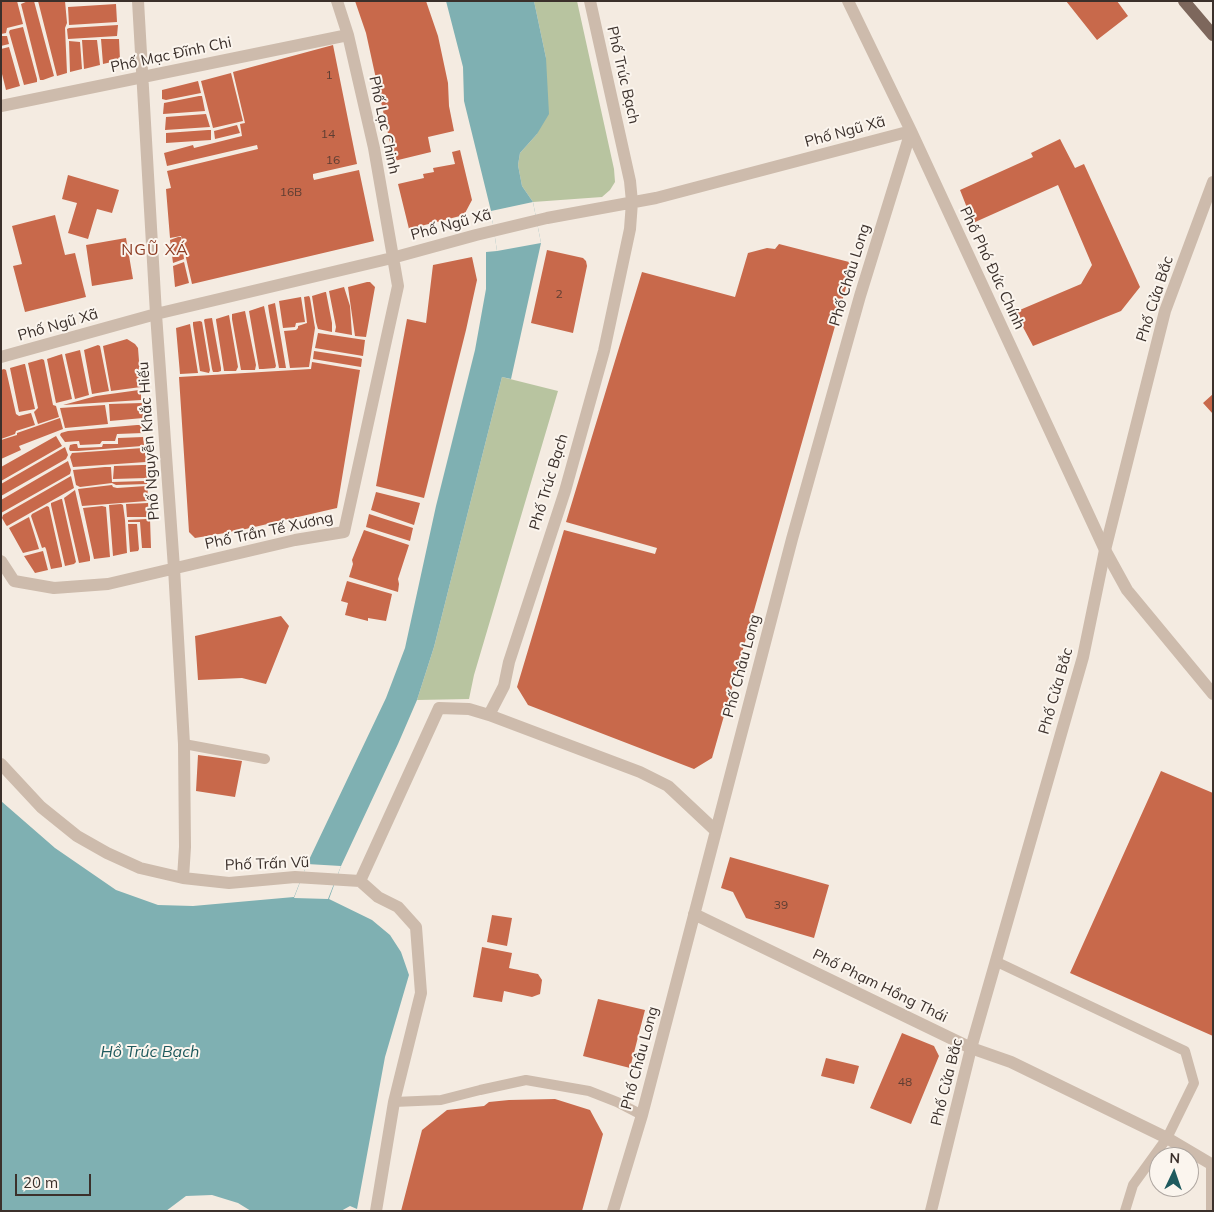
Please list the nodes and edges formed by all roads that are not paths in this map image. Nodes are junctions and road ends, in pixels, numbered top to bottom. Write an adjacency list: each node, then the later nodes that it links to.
1 (138, 1): 8 (street, Phố Nguyễn Khắc Hiếu)
2 (337, 1): 6 (street, Phố Lạc Chinh)
3 (590, 1): 12 (street, Phố Trúc Bạch)
4 (848, 1): 10 (street, Phố Phó Đức Chính)
5 (1184, 1): 7 (main road)
6 (348, 35): 8 (street, Phố Mạc Đĩnh Chi); 13 (street, Phố Lạc Chinh)
7 (1213, 35)
8 (142, 77): 9 (street, Phố Mạc Đĩnh Chi); 14 (street, Phố Nguyễn Khắc Hiếu)
9 (1, 106)
10 (911, 132): 12 (street, Phố Ngũ Xã); 16 (street, Phố Phó Đức Chính); 24 (street, Phố Châu Long)
11 (1213, 182): 16 (street, Phố Cửa Bắc)
12 (632, 202): 13 (street, Phố Ngũ Xã); 20 (street, Phố Trúc Bạch)
13 (392, 258): 14 (street, Phố Ngũ Xã); 18 (street, Phố Trần Tế Xương)
14 (156, 314): 15 (street, Phố Ngũ Xã); 18 (street, Phố Nguyễn Khắc Hiếu)
15 (1, 358)
16 (1105, 550): 19 (street, Phố Phó Đức Chính); 28 (street, Phố Cửa Bắc)
17 (1, 561): 18 (street, Phố Trần Tế Xương)
18 (174, 568): 21 (street, Phố Nguyễn Khắc Hiếu)
19 (1213, 694)
20 (489, 715): 24 (street); 26 (street)
21 (184, 744): 22 (lane); 25 (street, Phố Nguyễn Khắc Hiếu)
22 (265, 759)
23 (1, 764): 25 (street, Phố Trấn Vũ)
24 (716, 831): 27 (street, Phố Châu Long)
25 (183, 878): 26 (street, Phố Trấn Vũ)
26 (360, 881): 30 (street)
27 (694, 914): 29 (street, Phố Phạm Hồng Thái); 31 (street, Phố Châu Long)
28 (997, 962): 29 (street, Phố Cửa Bắc); 32 (lane)
29 (971, 1048): 32 (street, Phố Phạm Hồng Thái); 36 (street, Phố Cửa Bắc)
30 (394, 1102): 31 (lane); 34 (street)
31 (642, 1115): 35 (street, Phố Châu Long)
32 (1167, 1138): 33 (street, Phố Phạm Hồng Thái); 37 (lane)
33 (1212, 1165): 38 (lane)
34 (376, 1211)
35 (613, 1211)
36 (931, 1211)
37 (1125, 1211)
38 (1210, 1211)

